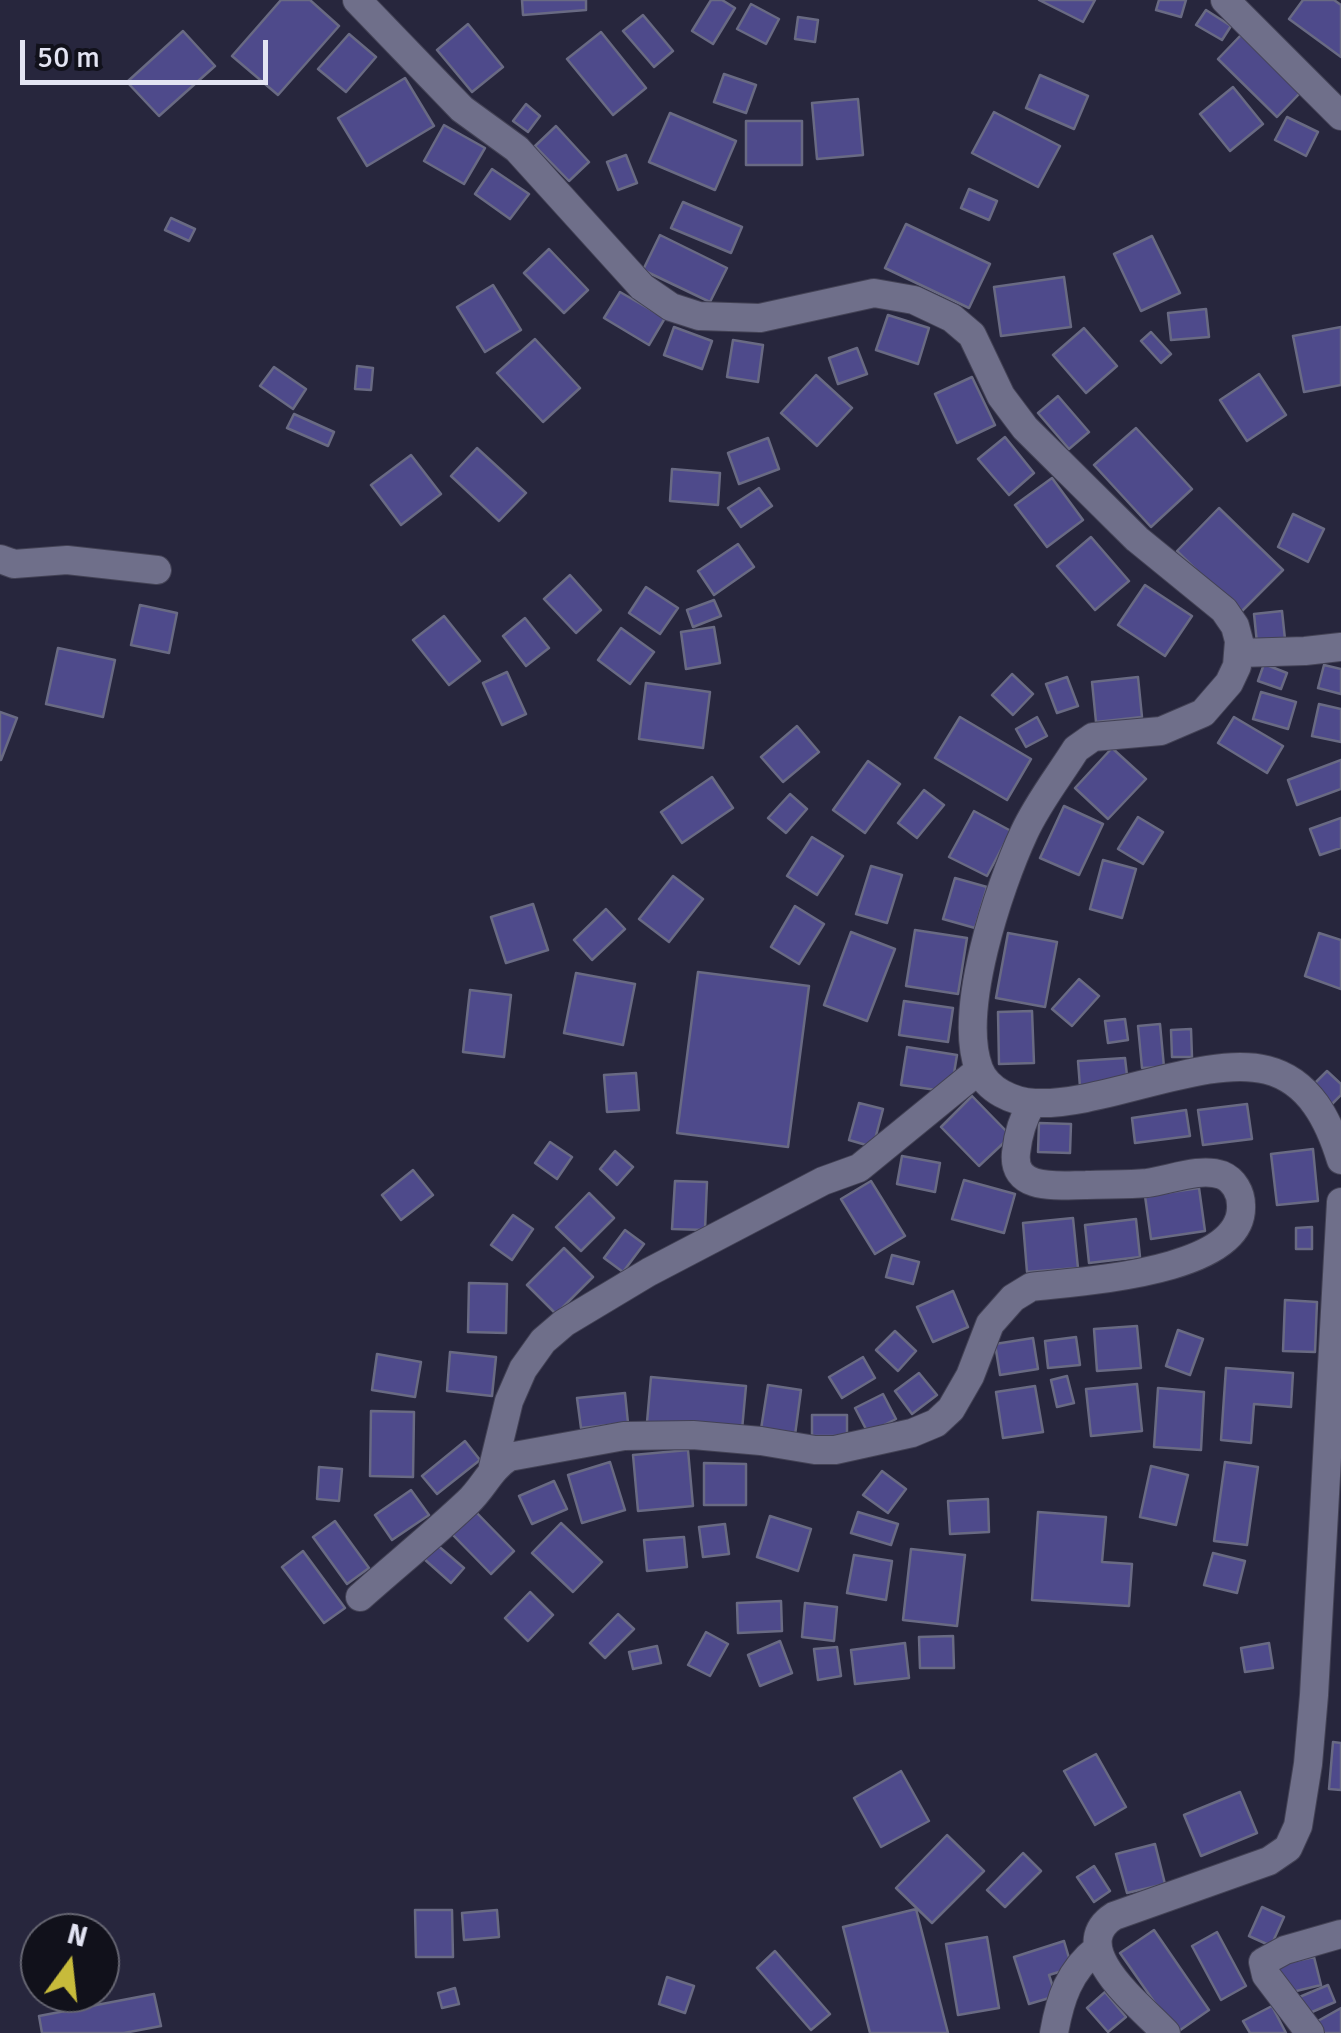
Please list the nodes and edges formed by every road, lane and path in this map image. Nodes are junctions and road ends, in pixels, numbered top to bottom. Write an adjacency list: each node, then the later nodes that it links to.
1 (357, 0): 7 (street)
2 (1224, 0): 3 (street)
3 (1341, 116)
4 (0, 558): 5 (street)
5 (157, 570)
6 (1341, 647): 7 (street)
7 (1240, 653): 8 (street)
8 (980, 1070): 9 (street); 12 (street)
9 (1032, 1103): 10 (street); 12 (street)
10 (1341, 1160)
11 (1341, 1202): 15 (street)
12 (492, 1467): 13 (street)
13 (360, 1597)
14 (1341, 1934): 18 (street)
15 (1096, 1948): 16 (street); 17 (street)
16 (1054, 2033)
17 (1166, 2033)
18 (1310, 2033)

